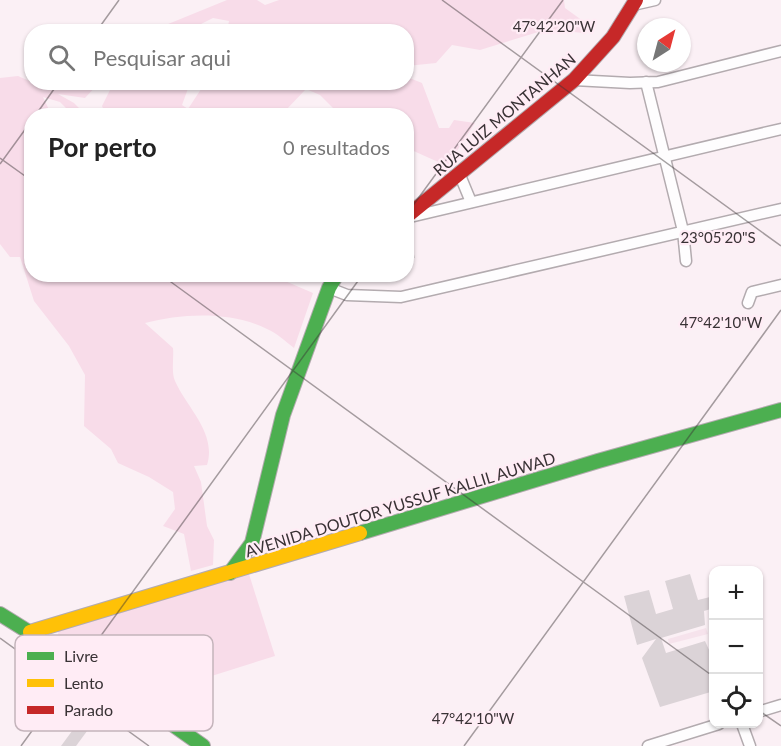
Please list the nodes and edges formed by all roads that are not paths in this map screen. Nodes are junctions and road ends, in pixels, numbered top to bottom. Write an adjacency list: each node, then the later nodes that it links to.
1 (655, 0): 2 (street)
2 (635, 3): 4 (street, RUA LUIZ MONTANHAN)
3 (781, 51): 5 (street)
4 (574, 80): 5 (street); 8 (street, RUA LUIZ MONTANHAN)
5 (646, 82): 7 (street)
6 (781, 129): 7 (street)
7 (665, 156): 9 (street); 13 (street)
8 (459, 173): 9 (street); 11 (street, RUA LUIZ MONTANHAN)
9 (471, 202): 12 (street)
10 (781, 209): 13 (street)
11 (414, 210)
12 (414, 215)
13 (683, 231): 14 (street); 17 (street)
14 (686, 261)
15 (333, 282): 17 (street)
16 (781, 285): 18 (street)
17 (329, 288): 20 (street)
18 (748, 303)
19 (781, 410): 20 (street, AVENIDA DOUTOR YUSSUF KALLIL AUWAD)
20 (230, 573): 22 (street, AVENIDA DOUTOR YUSSUF KALLIL AUWAD)
21 (0, 614): 22 (street)
22 (30, 632): 23 (street)
23 (35, 635)
24 (781, 705): 25 (street)
25 (763, 710)
26 (709, 727): 30 (street)
27 (744, 728): 31 (street)
28 (181, 731): 29 (street)
29 (203, 746)
30 (648, 746)
31 (750, 746)

